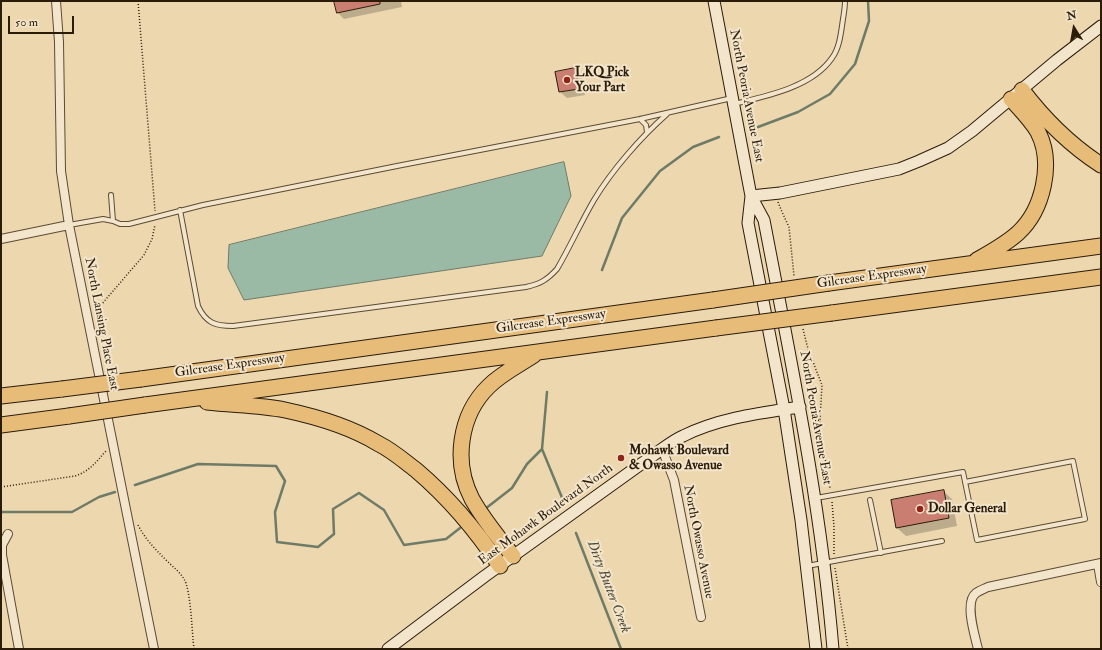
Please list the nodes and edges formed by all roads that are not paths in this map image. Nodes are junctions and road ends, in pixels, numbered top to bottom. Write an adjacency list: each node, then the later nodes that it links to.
1 (56, 1): 15 (street, North Lansing Place East)
2 (714, 1): 6 (main road, North Peoria Avenue East)
3 (845, 1): 6 (lane)
4 (1101, 26): 5 (main road)
5 (1016, 95): 10 (highway); 12 (main road); 18 (highway)
6 (733, 101): 7 (lane); 12 (main road, North Peoria Avenue East)
7 (668, 113): 8 (lane); 9 (lane)
8 (640, 119): 9 (lane); 13 (lane)
9 (647, 132): 13 (lane)
10 (1101, 166)
11 (111, 195): 14 (lane)
12 (751, 196): 23 (main road, North Peoria Avenue East); 24 (main road, North Peoria Avenue East)
13 (180, 210): 14 (lane)
14 (113, 221): 15 (lane)
15 (69, 225): 16 (street); 41 (street, North Lansing Place East)
16 (1, 239)
17 (1101, 246): 18 (highway, Gilcrease Expressway)
18 (971, 264): 21 (highway, Gilcrease Expressway, bridge)
19 (1101, 277): 20 (highway, Gilcrease Expressway, bridge)
20 (540, 352): 22 (highway, Gilcrease Expressway); 33 (highway)
21 (1, 396)
22 (178, 400): 25 (highway, Gilcrease Expressway, bridge); 36 (highway)
23 (800, 407): 24 (main road, East Mohawk Boulevard North); 28 (main road, North Peoria Avenue East)
24 (784, 409): 26 (main road, East Mohawk Boulevard North); 37 (main road, North Peoria Avenue East)
25 (1, 425)
26 (662, 449): 33 (main road, East Mohawk Boulevard North); 39 (street, North Owasso Avenue)
27 (965, 482): 27 (lane); 28 (lane)
28 (815, 498): 34 (main road, North Peoria Avenue East)
29 (870, 500): 32 (lane)
30 (8, 534): 40 (street)
31 (942, 541): 32 (lane)
32 (881, 553): 34 (lane)
33 (513, 556): 36 (main road, East Mohawk Boulevard North)
34 (824, 563): 37 (lane); 44 (main road, North Peoria Avenue East)
35 (1099, 564): 38 (street); 45 (street)
36 (500, 566): 42 (main road, East Mohawk Boulevard North)
37 (807, 566): 43 (main road, North Peoria Avenue East)
38 (1101, 582)
39 (701, 617)
40 (19, 649)
41 (154, 649)
42 (388, 649)
43 (816, 649)
44 (833, 649)
45 (978, 649)

